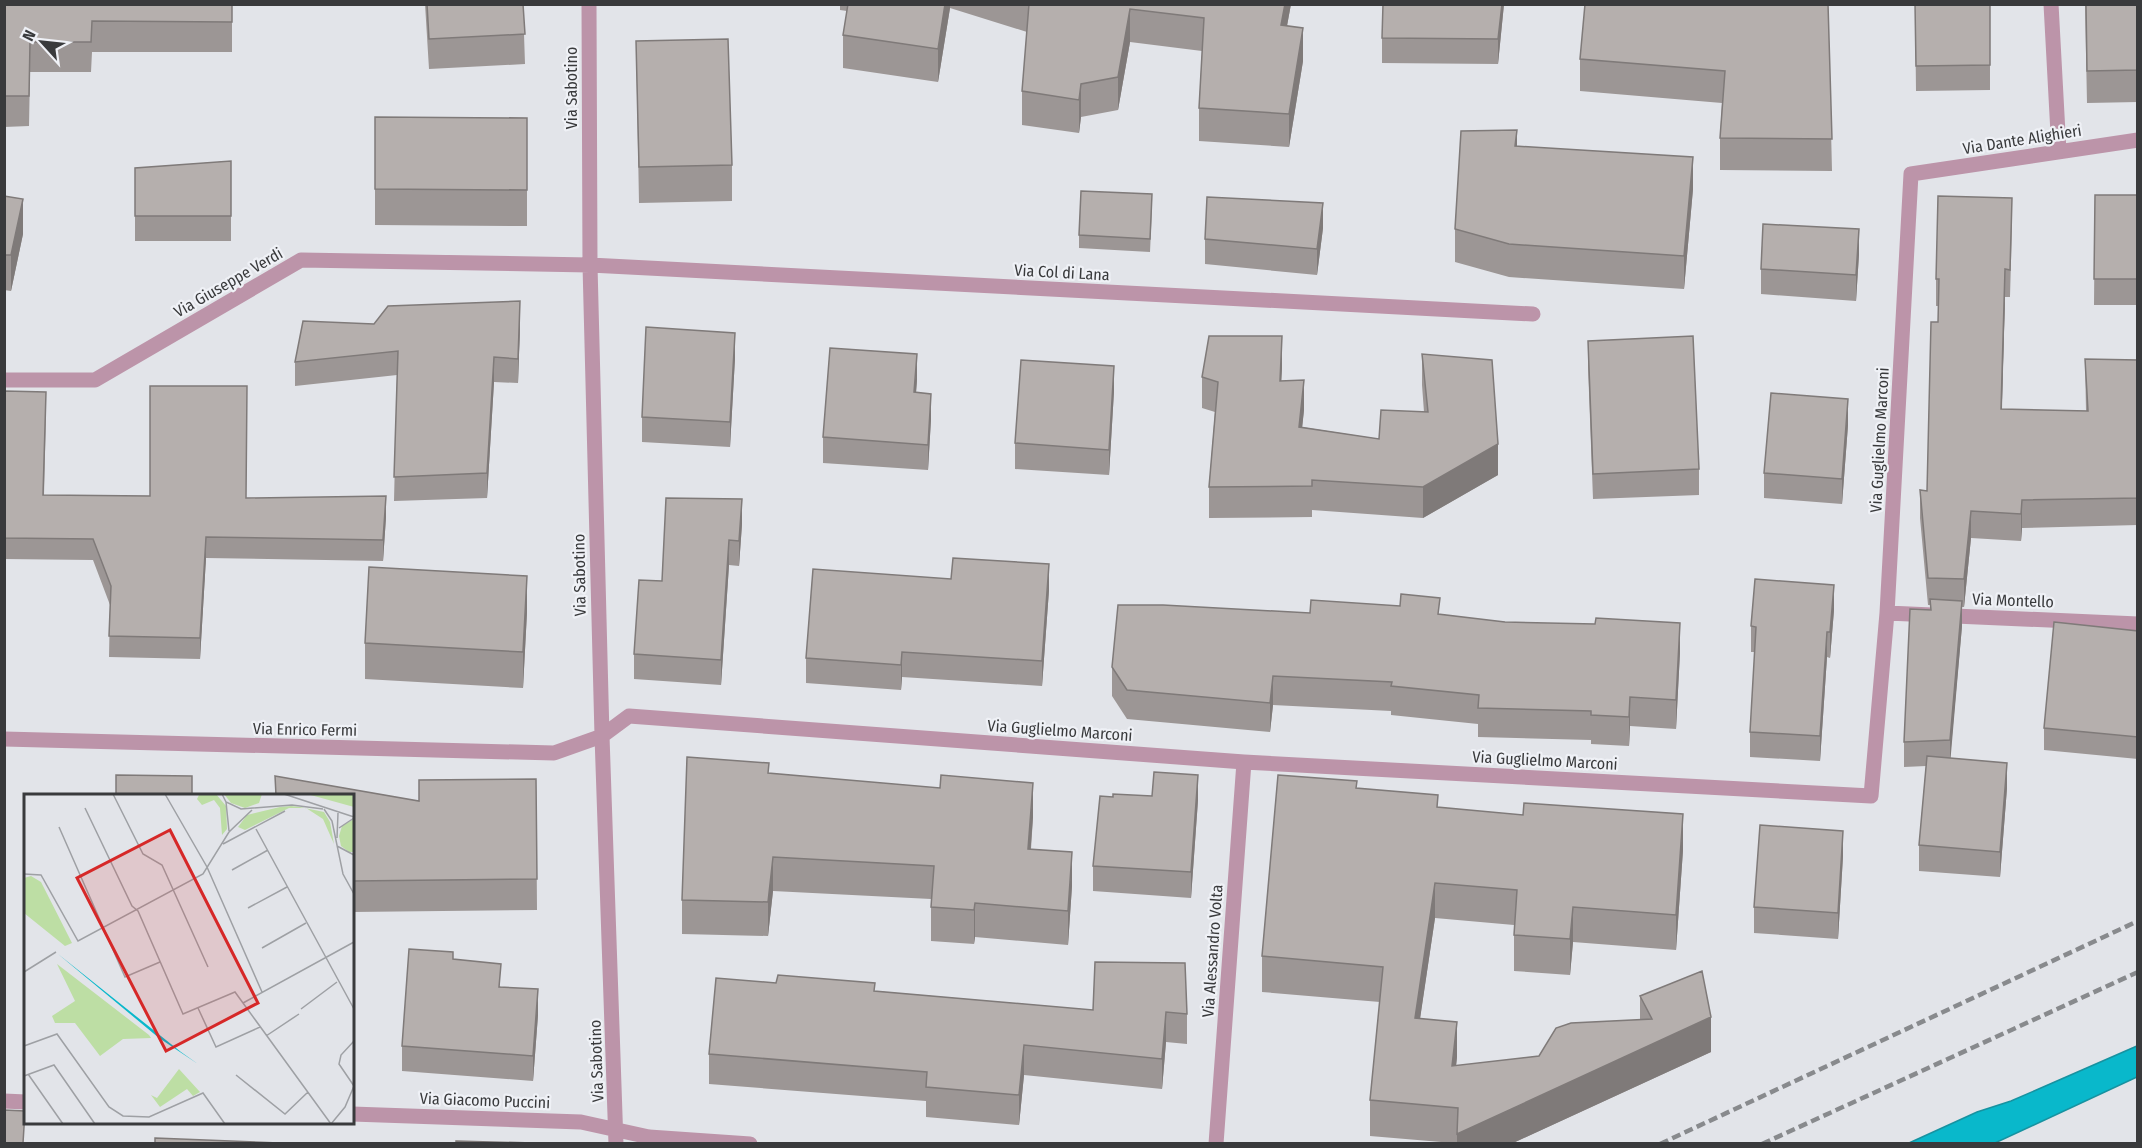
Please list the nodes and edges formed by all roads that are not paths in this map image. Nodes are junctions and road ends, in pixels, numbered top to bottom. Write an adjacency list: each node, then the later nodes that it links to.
1 (589, 4): 6 (street, Via Sabotino)
2 (2051, 4): 4 (street)
3 (2138, 140): 4 (street, Via Dante Alighieri)
4 (2059, 152): 5 (street, Via Dante Alighieri)
5 (1911, 174): 9 (street, Via Guglielmo Marconi)
6 (590, 265): 7 (street, Via Col di Lana); 8 (street, Via Giuseppe Verdi); 11 (street, Via Sabotino)
7 (1533, 315)
8 (4, 380)
9 (1887, 613): 10 (street, Via Montello); 13 (street, Via Guglielmo Marconi)
10 (2138, 624)
11 (602, 736): 12 (street, Via Enrico Fermi); 13 (street, Via Guglielmo Marconi); 17 (street, Via Sabotino)
12 (4, 739)
13 (1244, 762): 19 (street, Via Alessandro Volta)
14 (4, 1101): 15 (street)
15 (24, 1102)
16 (354, 1114): 17 (street, Via Giacomo Puccini)
17 (616, 1137): 18 (street)
18 (750, 1143)
19 (1216, 1143)

